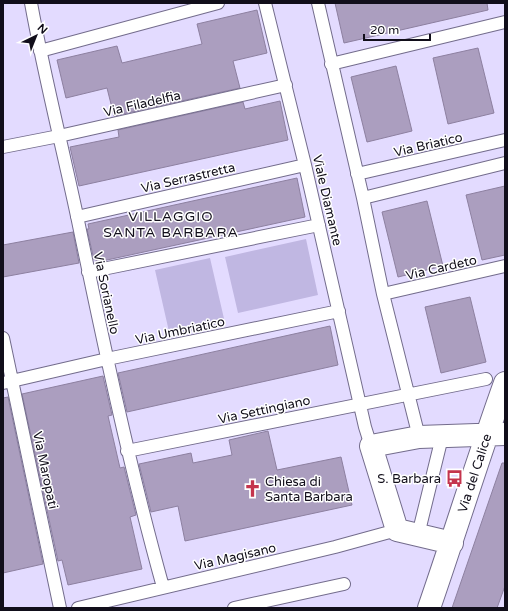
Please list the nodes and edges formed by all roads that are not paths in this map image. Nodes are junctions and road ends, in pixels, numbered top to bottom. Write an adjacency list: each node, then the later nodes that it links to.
1 (31, 3): 6 (lane, Via Sorianello)
2 (218, 3): 6 (lane)
3 (265, 3): 8 (lane, Viale Diamante)
4 (318, 3): 7 (lane)
5 (505, 22): 7 (lane)
6 (40, 51): 9 (lane, Via Sorianello)
7 (331, 64): 14 (lane)
8 (286, 85): 9 (lane, Via Filadelfia); 13 (lane, Viale Diamante)
9 (60, 136): 11 (lane, Via Filadelfia); 16 (lane, Via Sorianello)
10 (505, 140): 14 (lane, Via Briatico)
11 (3, 147)
12 (505, 163): 15 (lane)
13 (305, 165): 16 (lane, Via Serrastretta); 17 (lane, Viale Diamante)
14 (357, 174): 15 (lane)
15 (363, 198): 20 (lane)
16 (77, 217): 19 (lane, Via Sorianello)
17 (319, 225): 19 (lane); 21 (lane, Viale Diamante)
18 (505, 266): 20 (lane, Via Cardeto)
19 (88, 272): 23 (lane, Via Sorianello)
20 (383, 294): 26 (lane)
21 (339, 311): 23 (lane, Via Umbriatico); 27 (lane, Viale Diamante)
22 (3, 338): 25 (lane, Via Maropati)
23 (107, 359): 25 (lane, Via Umbriatico); 32 (lane, Via Sorianello)
24 (496, 381): 26 (lane, Via Settingiano); 28 (street, Via del Calice)
25 (8, 382): 38 (lane, Via Maropati)
26 (407, 395): 27 (lane, Via Settingiano); 29 (lane)
27 (360, 404): 31 (lane, Viale Diamante); 32 (lane, Via Settingiano)
28 (496, 435): 30 (street); 35 (street, Via del Calice)
29 (419, 437): 30 (street); 31 (street)
30 (442, 437): 34 (lane)
31 (371, 446): 33 (street)
32 (127, 451): 37 (lane, Via Sorianello)
33 (397, 530): 34 (street); 37 (lane, Via Magisano)
34 (418, 535): 35 (street)
35 (452, 544): 41 (street, Via del Calice)
36 (344, 584): 40 (lane)
37 (163, 588): 39 (lane, Via Magisano)
38 (60, 608)
39 (78, 608)
40 (234, 608)
41 (429, 608)

